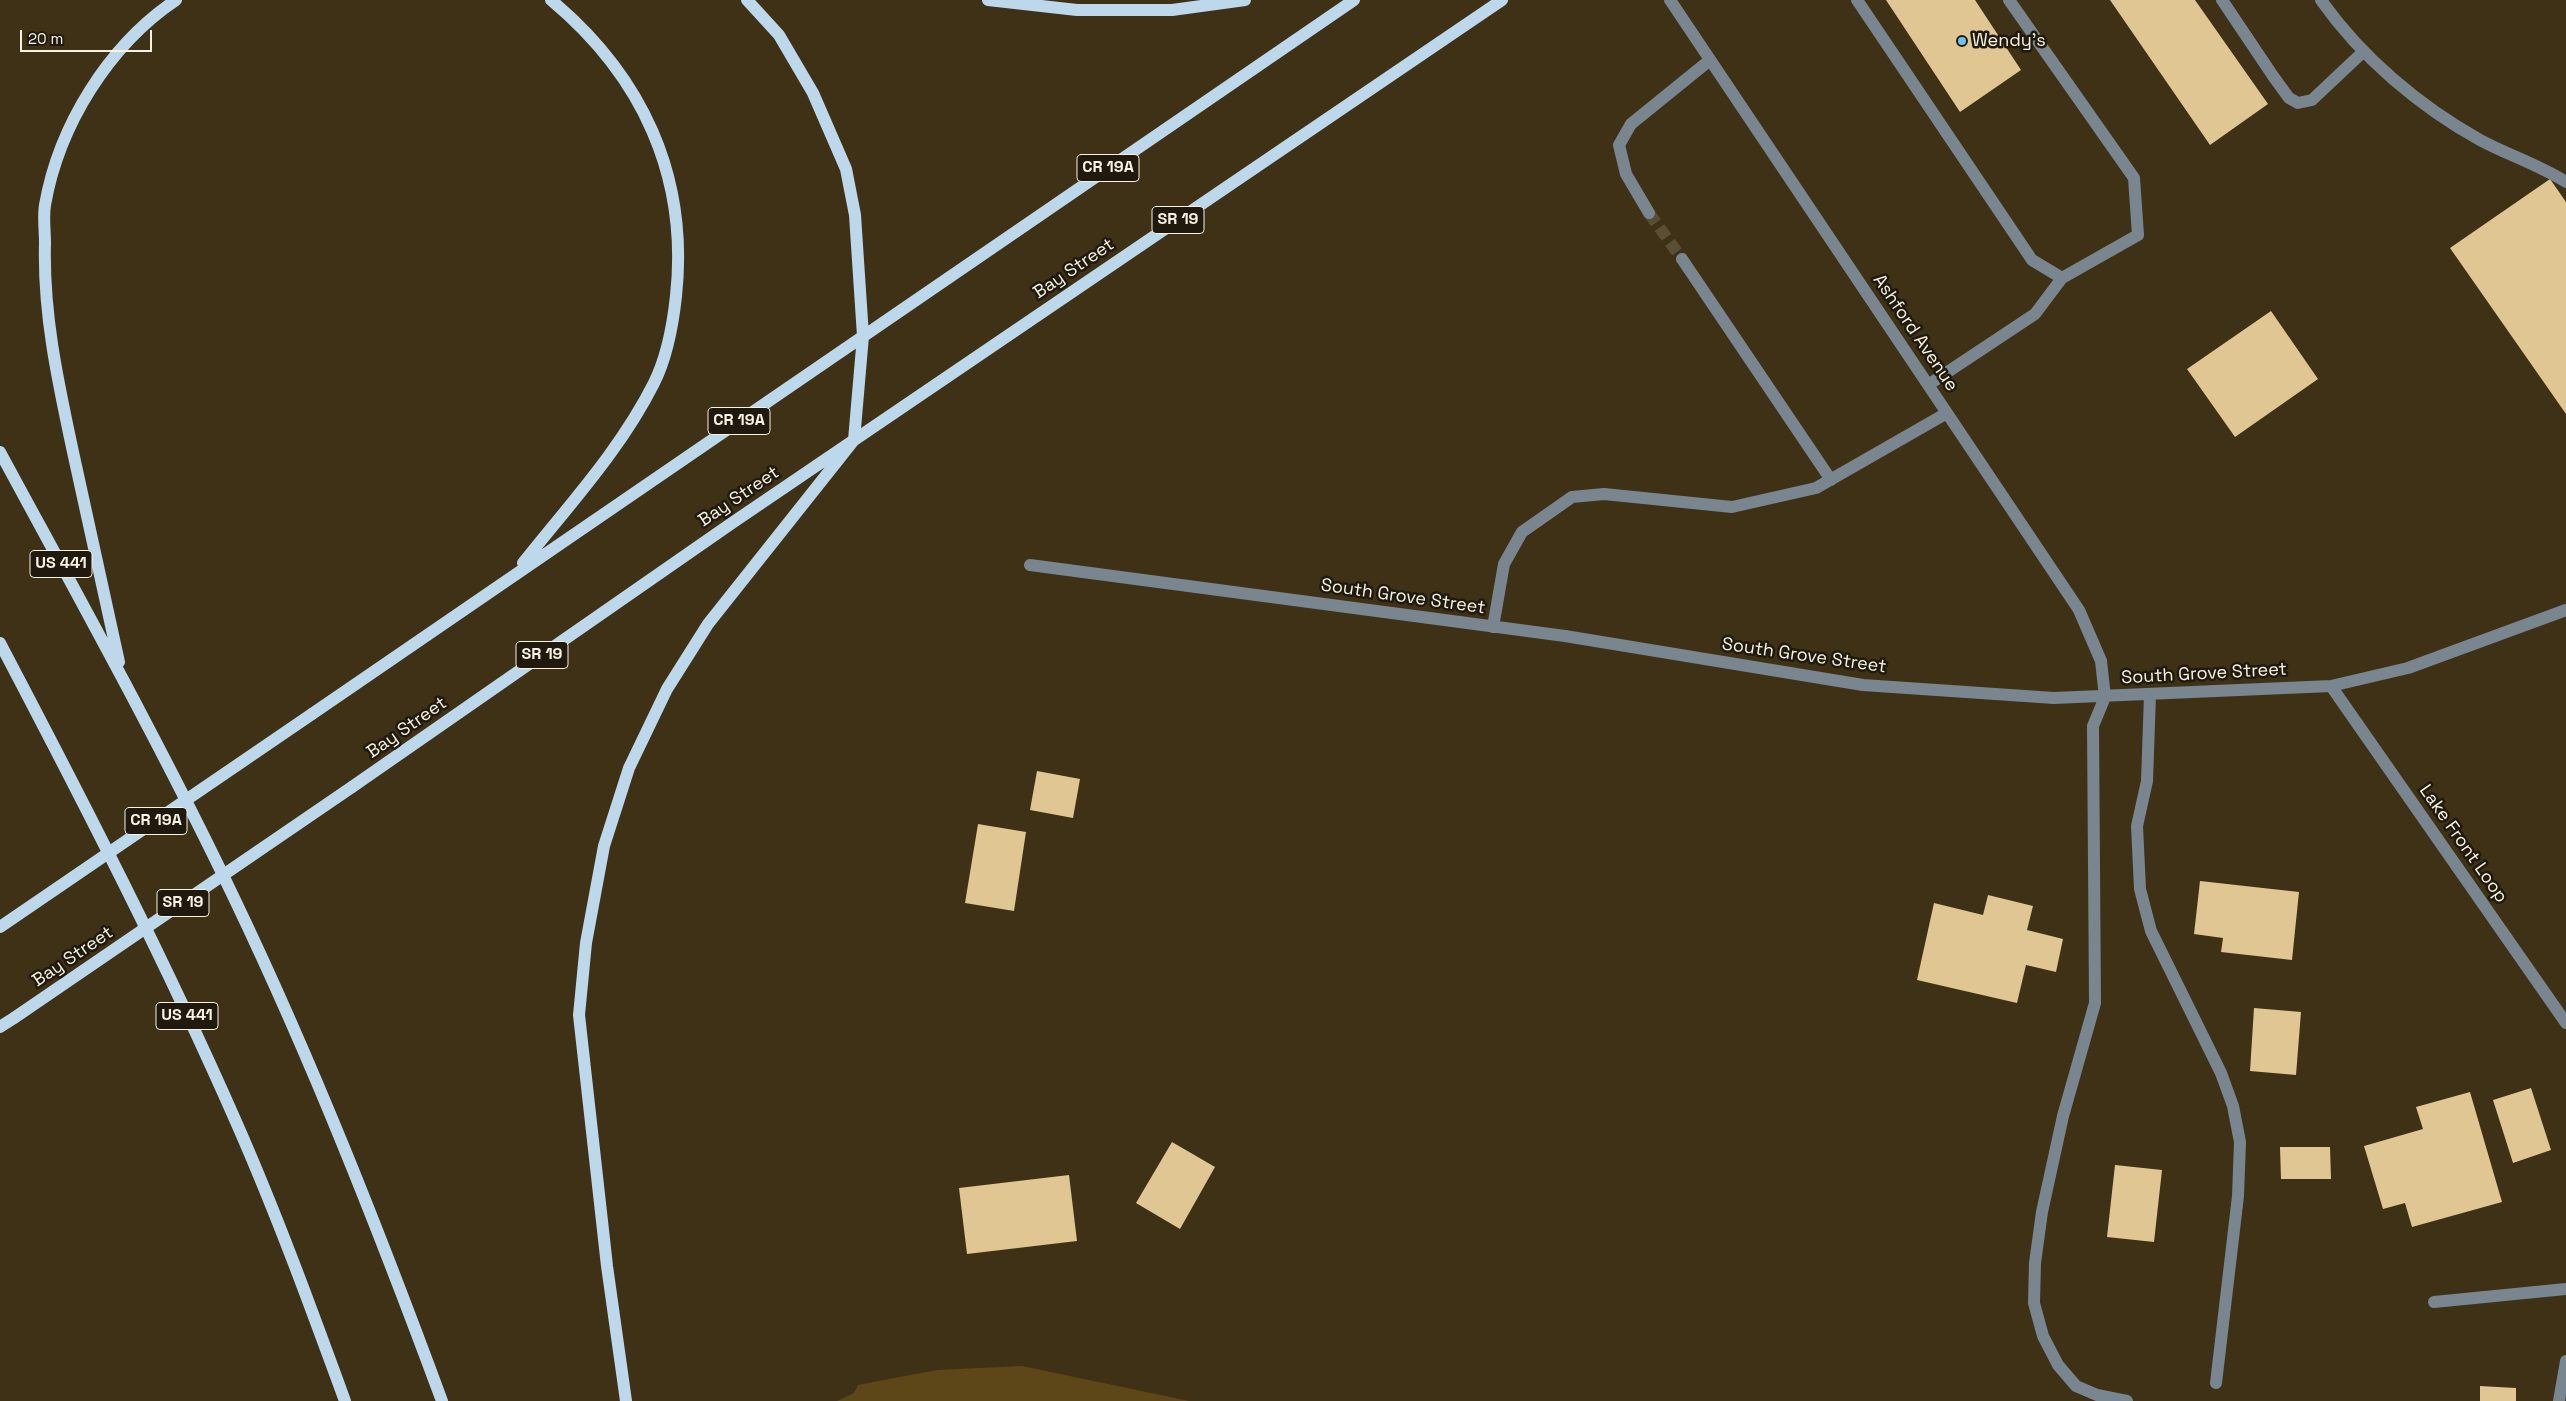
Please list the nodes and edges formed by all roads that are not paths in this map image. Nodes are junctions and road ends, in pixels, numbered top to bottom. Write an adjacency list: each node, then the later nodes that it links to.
1 (176, 0): 30 (main road)
2 (551, 0): 26 (main road)
3 (747, 0): 19 (main road)
4 (988, 0): 5 (main road)
5 (1244, 0)
6 (1354, 0): 19 (main road, CR 19A)
7 (1502, 0): 22 (main road, Bay Street / SR 19)
8 (1670, 0): 14 (street, Ashford Avenue)
9 (1857, 0): 18 (street)
10 (2009, 0): 18 (street)
11 (2222, 0): 13 (street)
12 (2321, 0): 13 (street)
13 (2364, 51): 15 (street)
14 (1710, 60): 16 (street); 20 (street, Ashford Avenue)
15 (2566, 182)
16 (1649, 213)
17 (1682, 259): 24 (street)
18 (2062, 278): 20 (street)
19 (863, 336): 22 (main road); 26 (main road, CR 19A)
20 (1928, 386): 21 (street, Ashford Avenue)
21 (1947, 413): 24 (street); 33 (street, Ashford Avenue)
22 (854, 440): 36 (main road, Bay Street / SR 19, bridge); 43 (main road)
23 (0, 452): 30 (main road, US 441)
24 (1830, 480): 28 (street)
25 (1030, 565): 28 (street, South Grove Street)
26 (515, 574): 34 (main road, CR 19A, bridge)
27 (2566, 610): 31 (street, South Grove Street)
28 (1493, 627): 33 (street, South Grove Street)
29 (0, 643): 41 (main road, US 441)
30 (122, 677): 42 (main road, US 441)
31 (2331, 686): 32 (street, South Grove Street); 35 (street, Lake Front Loop)
32 (2150, 695): 33 (street, South Grove Street); 40 (street)
33 (2106, 697): 44 (street)
34 (0, 927)
35 (2566, 1023)
36 (0, 1028)
37 (2566, 1289): 38 (street)
38 (2434, 1302)
39 (2566, 1361): 45 (street)
40 (2216, 1383)
41 (344, 1401)
42 (442, 1401)
43 (626, 1401)
44 (2127, 1401)
45 (2559, 1401)

